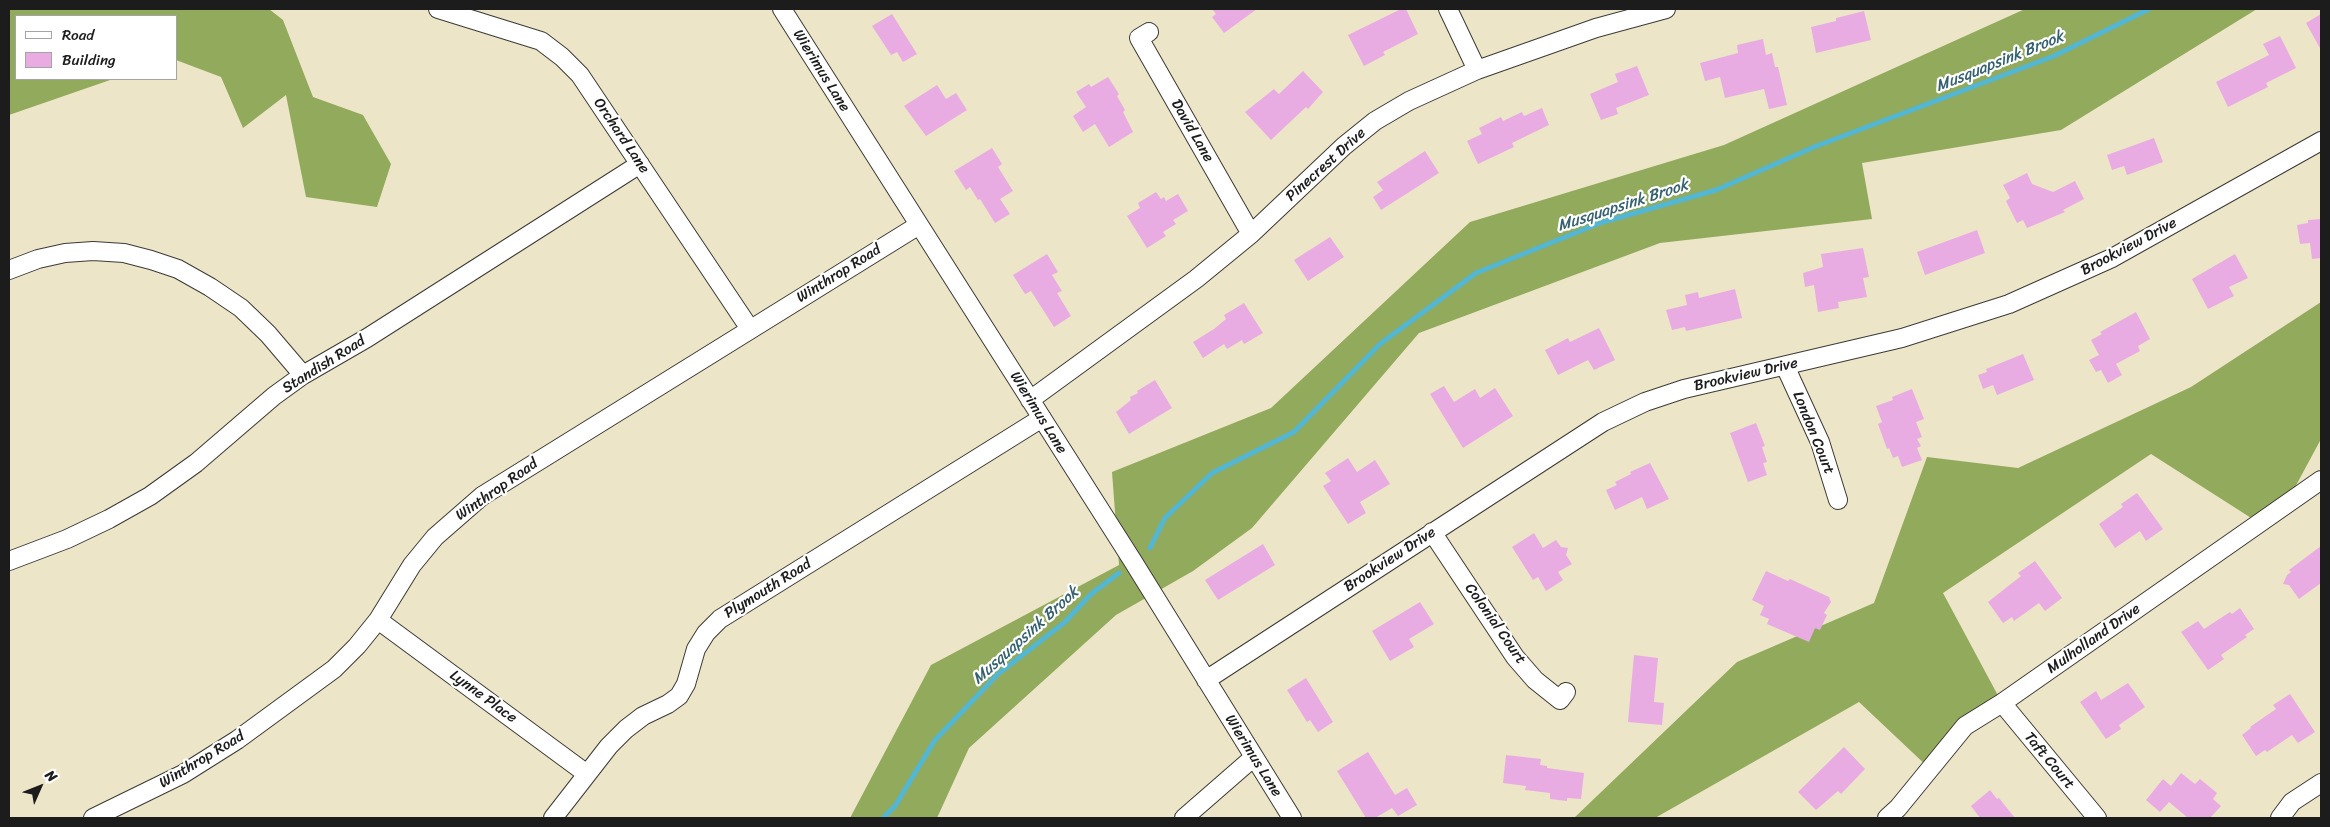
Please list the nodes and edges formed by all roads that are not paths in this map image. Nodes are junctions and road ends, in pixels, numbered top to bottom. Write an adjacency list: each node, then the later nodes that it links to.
1 (438, 9): 8 (street, Orchard Lane)
2 (782, 9): 9 (street, Wierimus Lane)
3 (1448, 9): 6 (street)
4 (1666, 9): 6 (street, Pinecrest Drive)
5 (1149, 32): 10 (street, David Lane)
6 (1477, 70): 10 (street, Pinecrest Drive)
7 (2321, 142): 13 (street, Brookview Drive)
8 (640, 164): 12 (street, Orchard Lane); 14 (street, Standish Road)
9 (919, 224): 12 (street, Winthrop Road); 15 (street, Wierimus Lane)
10 (1250, 234): 15 (street, Pinecrest Drive)
11 (9, 270): 14 (street)
12 (750, 329): 21 (street, Winthrop Road)
13 (1785, 366): 18 (street, London Court); 19 (street, Brookview Drive)
14 (303, 376): 20 (street, Standish Road)
15 (1030, 400): 16 (street, Wierimus Lane)
16 (1042, 418): 22 (street, Wierimus Lane); 26 (street, Plymouth Road)
17 (2321, 480): 24 (street, Mulholland Drive)
18 (1838, 500)
19 (1432, 532): 22 (street, Brookview Drive); 23 (street, Colonial Court)
20 (9, 561)
21 (378, 620): 26 (street, Lynne Place); 28 (street, Winthrop Road)
22 (1206, 680): 25 (street, Wierimus Lane)
23 (1566, 692)
24 (2002, 703): 32 (street, Mulholland Drive); 33 (street, Taft Court)
25 (1254, 757): 30 (street); 31 (street, Wierimus Lane)
26 (587, 774): 29 (street, Plymouth Road)
27 (2321, 783): 34 (street)
28 (93, 818)
29 (554, 818)
30 (1184, 818)
31 (1292, 818)
32 (1887, 818)
33 (2096, 818)
34 (2280, 818)

